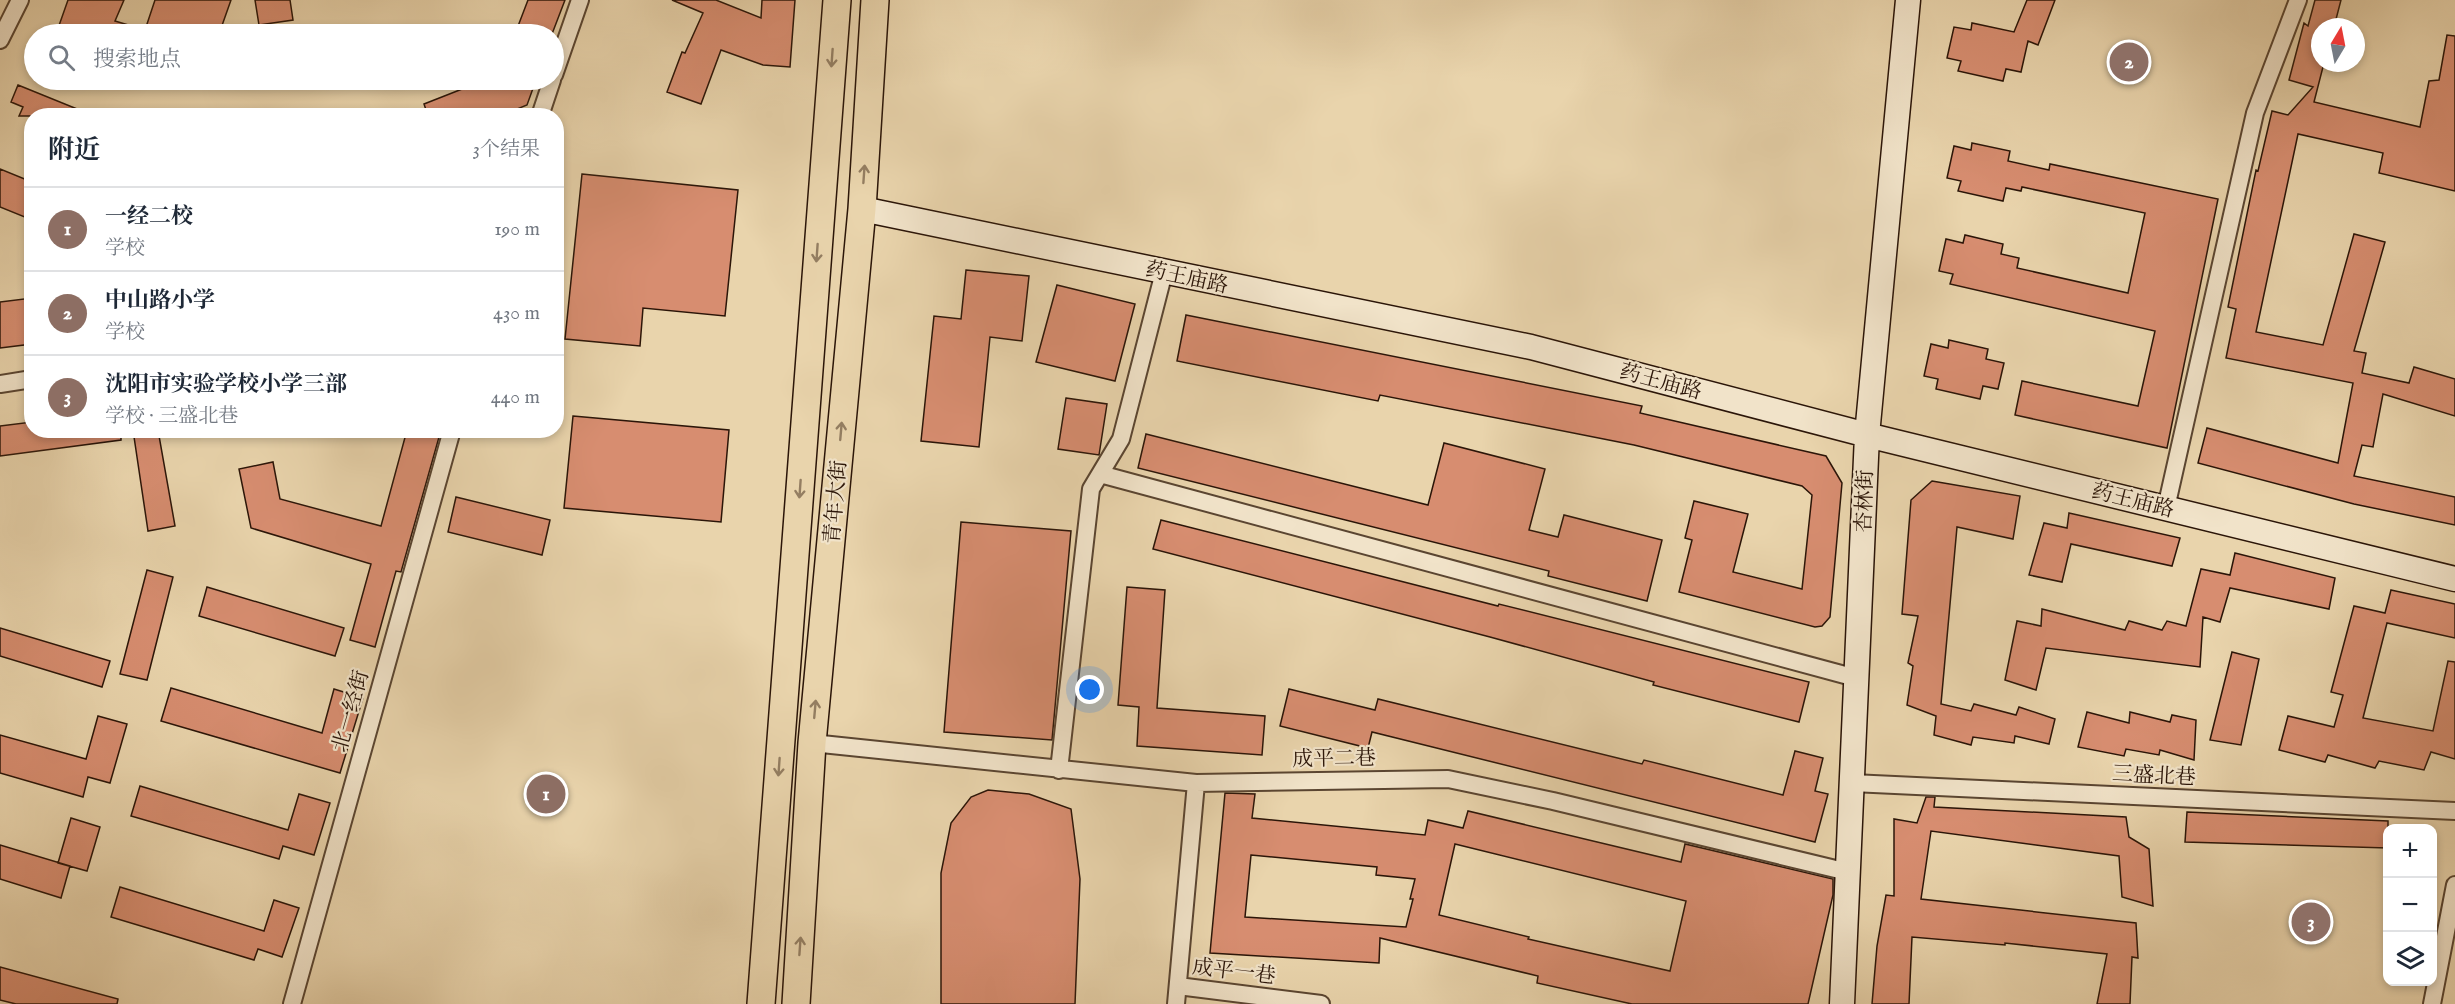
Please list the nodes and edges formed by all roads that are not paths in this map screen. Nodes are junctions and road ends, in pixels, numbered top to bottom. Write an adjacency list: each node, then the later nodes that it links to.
1 (20, 0): 7 (street)
2 (580, 0): 8 (street)
3 (837, 0): 30 (main road, 青年大街, one-way to 30)
4 (875, 0): 11 (main road, 青年大街, one-way to 4)
5 (1908, 0): 15 (street, 杏林街)
6 (2298, 0): 18 (street)
7 (0, 40)
8 (564, 46)
9 (549, 90): 10 (street)
10 (543, 108)
11 (862, 209): 12 (street, 药王庙路); 21 (main road, 青年大街, one-way to 11)
12 (1164, 272): 15 (street, 药王庙路); 17 (street)
13 (24, 381): 14 (street)
14 (0, 384)
15 (1867, 435): 18 (street, 药王庙路); 20 (street, 杏林街)
16 (450, 438): 29 (street, 北一经街)
17 (1100, 474): 20 (street); 22 (street)
18 (2166, 508): 19 (street, 药王庙路)
19 (2455, 579)
20 (1856, 678): 24 (street, 杏林街)
21 (812, 743): 22 (street, 成平二巷); 31 (main road, 青年大街, one-way to 21)
22 (1059, 770): 23 (street, 成平二巷)
23 (1196, 783): 26 (street, 成平二巷); 28 (street)
24 (1852, 783): 25 (street, 三盛北巷); 26 (street, 杏林街)
25 (2455, 811)
26 (1848, 872): 34 (street, 杏林街)
27 (2455, 885): 35 (street)
28 (1178, 986): 32 (street); 33 (street, 成平一巷)
29 (292, 1004)
30 (761, 1004)
31 (796, 1004)
32 (1176, 1004)
33 (1321, 1004)
34 (1842, 1004)
35 (2432, 1004)

